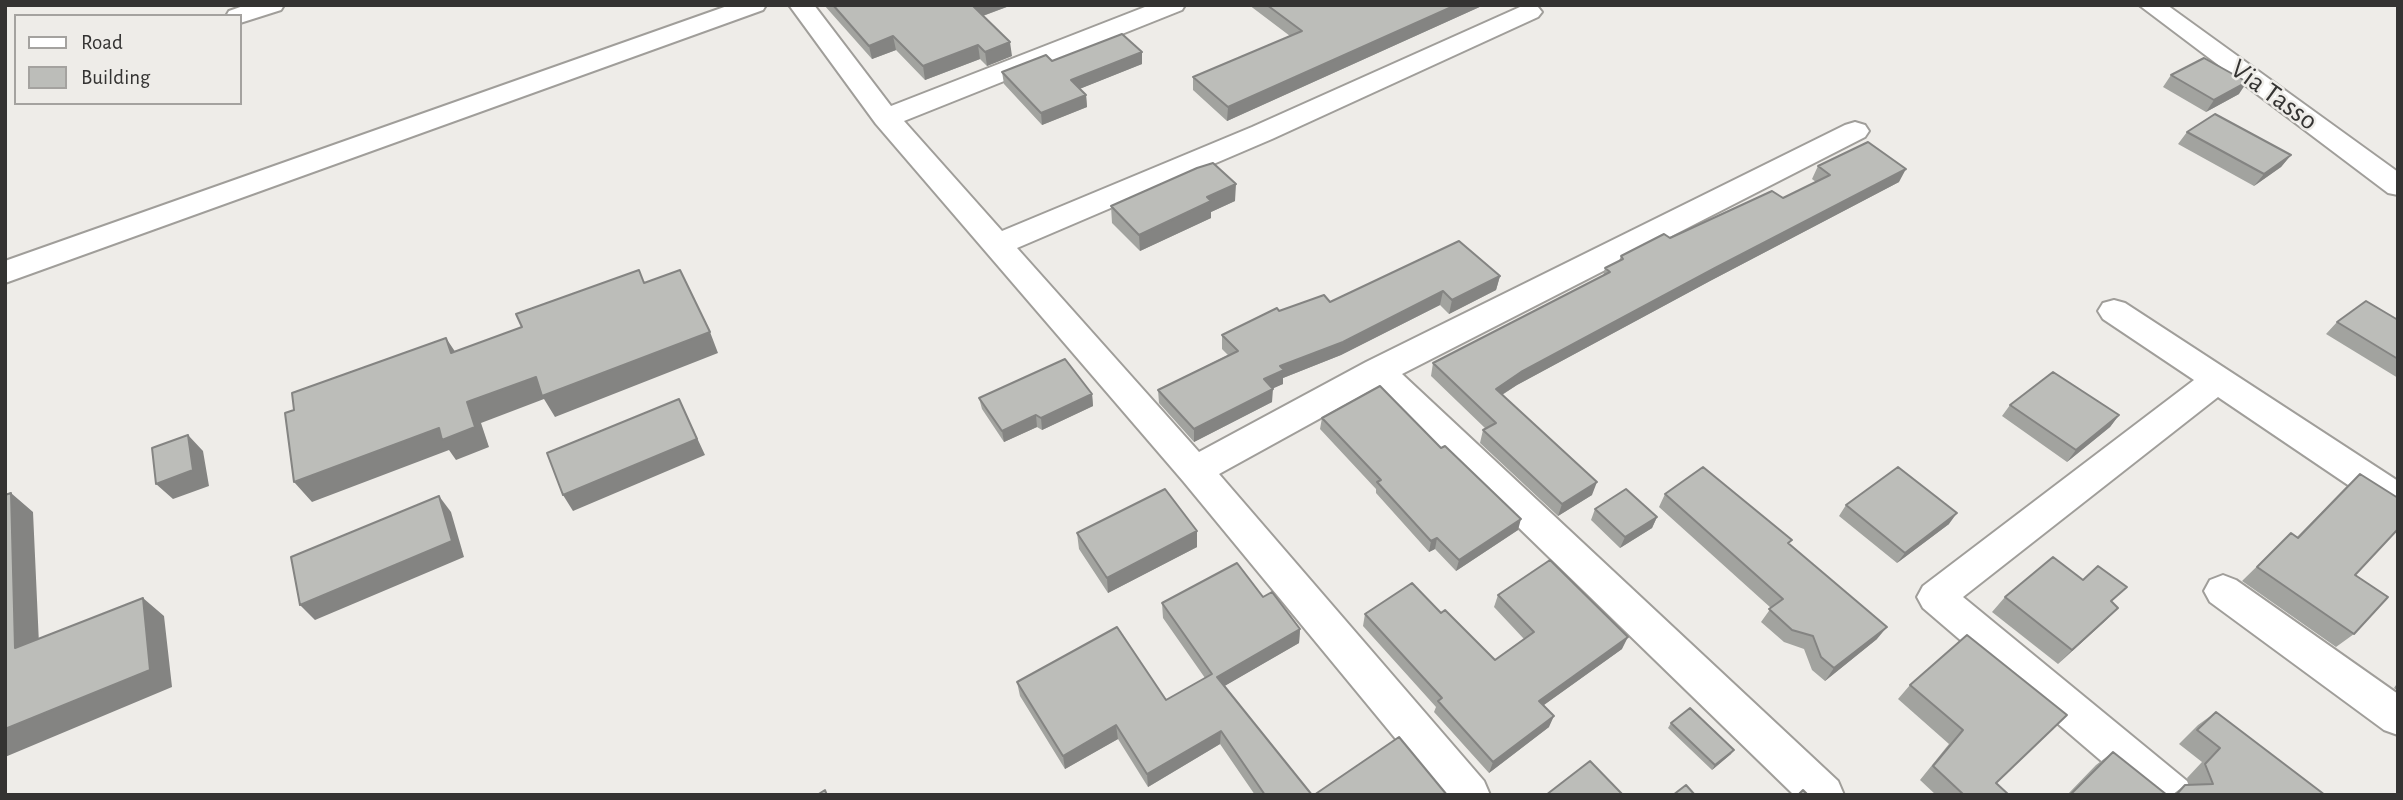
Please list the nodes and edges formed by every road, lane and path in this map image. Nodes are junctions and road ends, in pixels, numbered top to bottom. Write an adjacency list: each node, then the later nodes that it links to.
1 (272, 5): 7 (street)
2 (754, 5): 12 (street)
3 (801, 5): 8 (street)
4 (1173, 5): 8 (street)
5 (2151, 5): 10 (street, Via Tasso)
6 (1530, 12): 11 (street)
7 (242, 15)
8 (886, 118): 11 (street)
9 (1855, 131): 14 (street)
10 (2398, 186)
11 (997, 245): 16 (street)
12 (5, 272)
13 (2114, 311): 15 (street)
14 (1378, 371): 16 (street); 21 (street)
15 (2216, 381): 17 (street); 22 (street)
16 (1195, 471): 20 (street)
17 (2398, 500)
18 (2223, 591): 19 (street)
19 (2398, 717)
20 (1469, 795)
21 (1823, 795)
22 (2172, 795)

